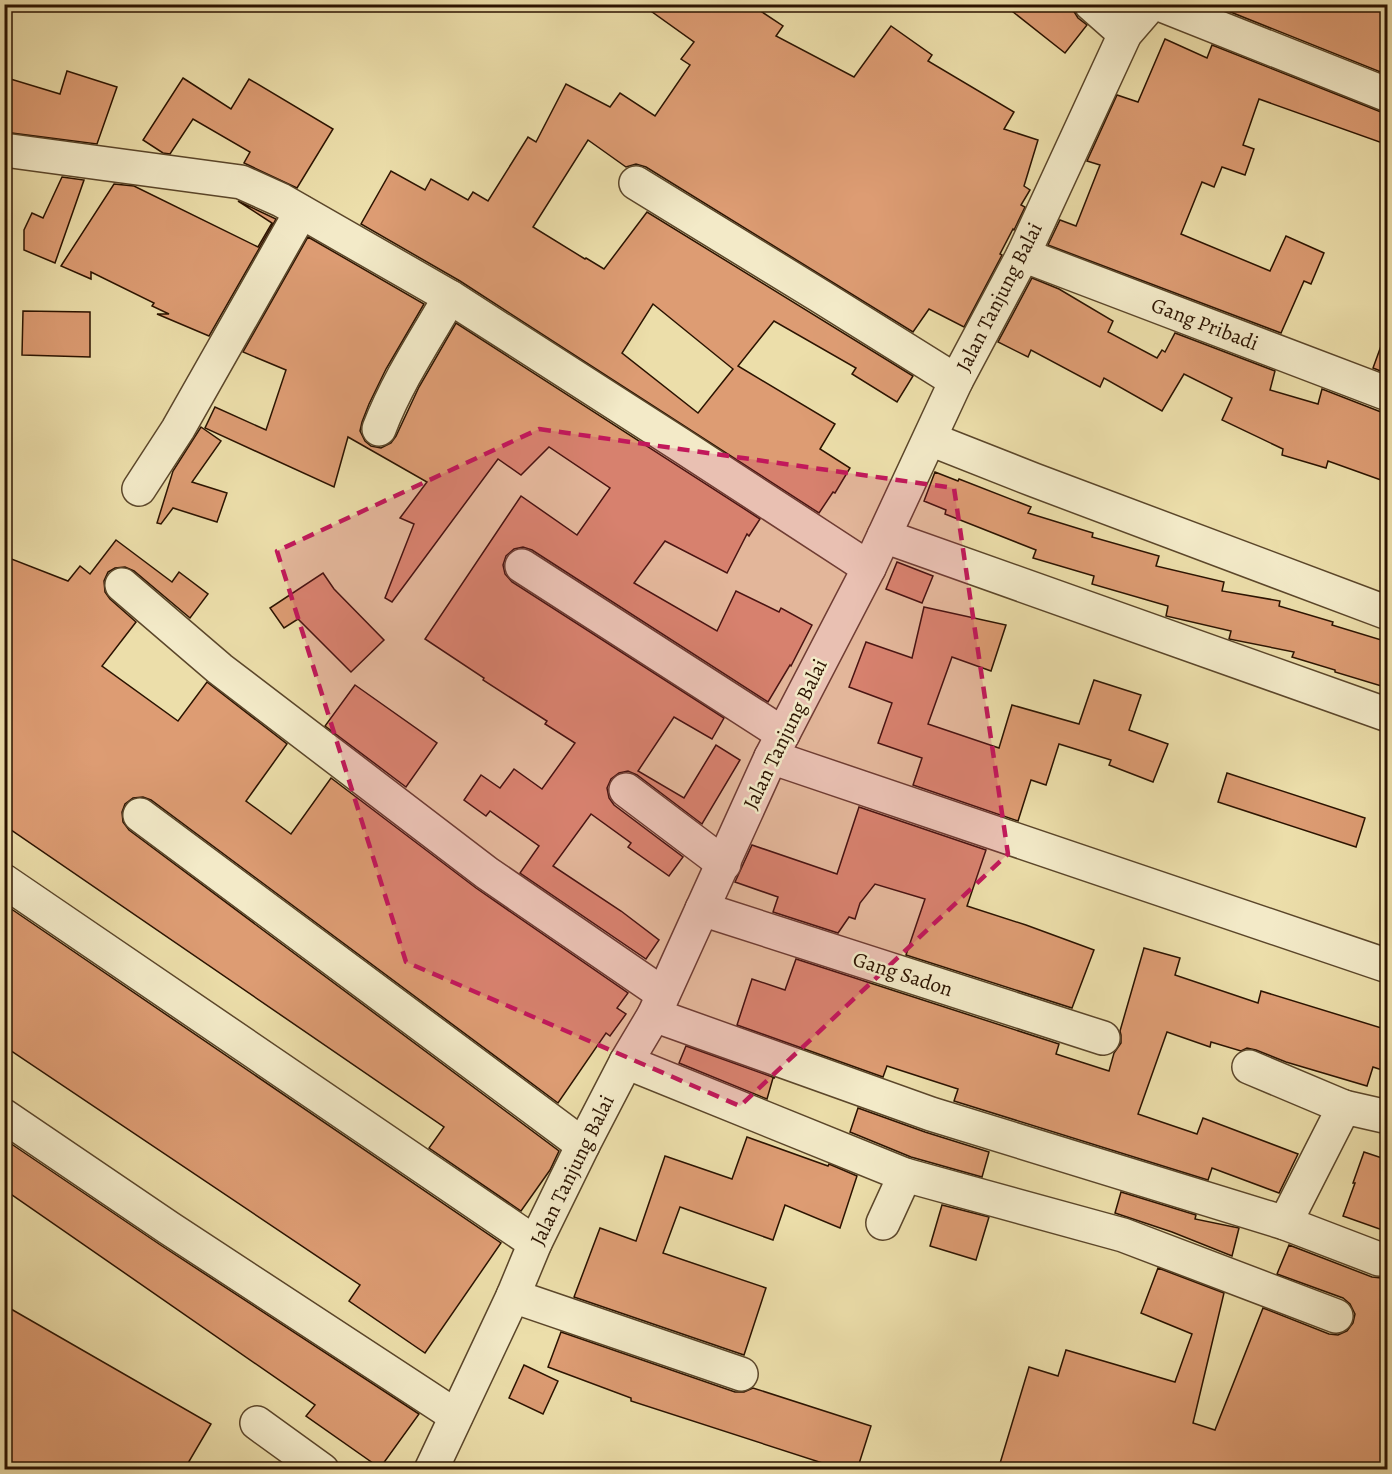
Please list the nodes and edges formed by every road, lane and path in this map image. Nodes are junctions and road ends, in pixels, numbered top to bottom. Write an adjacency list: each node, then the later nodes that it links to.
1 (1091, 4): 4 (street)
2 (1151, 4): 4 (street, Jalan Tanjung Balai)
3 (1159, 4): 5 (street)
4 (1125, 34): 9 (street, Jalan Tanjung Balai)
5 (1388, 95)
6 (4, 150): 8 (street)
7 (636, 183): 11 (street)
8 (301, 212): 10 (street); 15 (street)
9 (1023, 255): 11 (street, Jalan Tanjung Balai); 12 (street, Gang Pribadi)
10 (450, 297): 13 (street); 18 (street)
11 (956, 381): 14 (street, Jalan Tanjung Balai)
12 (1388, 394)
13 (379, 429)
14 (930, 439): 16 (street, Jalan Tanjung Balai); 20 (street)
15 (139, 489)
16 (884, 536): 18 (street, Jalan Tanjung Balai); 21 (street)
17 (522, 566): 22 (street)
18 (869, 568): 22 (street, Jalan Tanjung Balai)
19 (122, 585): 29 (street)
20 (1388, 614)
21 (1388, 715)
22 (777, 745): 25 (street, Jalan Tanjung Balai); 28 (street)
23 (626, 789): 25 (street)
24 (140, 815): 36 (street)
25 (724, 864): 27 (street, Jalan Tanjung Balai)
26 (4, 881): 40 (street)
27 (702, 909): 29 (street, Jalan Tanjung Balai); 30 (street, Gang Sadon)
28 (1388, 966)
29 (658, 1004): 31 (street, Jalan Tanjung Balai); 39 (street)
30 (1103, 1038)
31 (626, 1062): 36 (street, Jalan Tanjung Balai); 37 (street)
32 (1249, 1067): 33 (street)
33 (1344, 1107): 35 (street); 39 (street)
34 (4, 1116): 45 (street)
35 (1388, 1117)
36 (583, 1145): 40 (street, Jalan Tanjung Balai)
37 (905, 1175): 38 (street); 43 (street)
38 (883, 1223)
39 (1285, 1223): 41 (street)
40 (536, 1243): 42 (street, Jalan Tanjung Balai)
41 (1379, 1259)
42 (513, 1296): 44 (street); 45 (street, Jalan Tanjung Balai)
43 (1336, 1316)
44 (741, 1374)
45 (456, 1416): 47 (street, Jalan Tanjung Balai)
46 (256, 1423): 48 (street)
47 (439, 1467)
48 (322, 1470)

